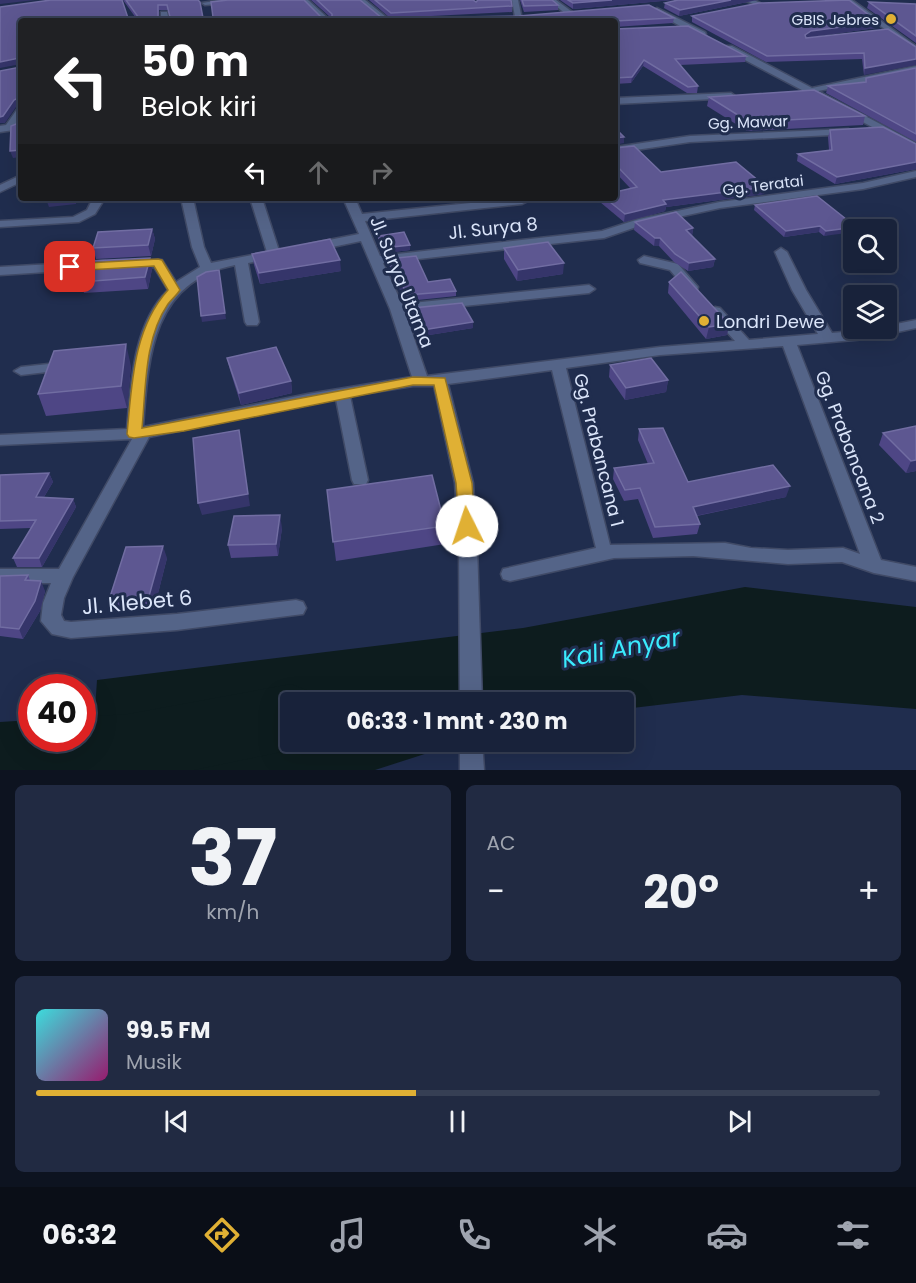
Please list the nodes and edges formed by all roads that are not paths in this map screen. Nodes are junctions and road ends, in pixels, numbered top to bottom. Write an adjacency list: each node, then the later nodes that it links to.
1 (259, 0): 7 (street)
2 (304, 0): 21 (street)
3 (361, 0): 22 (street)
4 (515, 0): 19 (street)
5 (552, 0): 16 (street)
6 (747, 0): 12 (street)
7 (243, 1): 9 (street)
8 (847, 1): 11 (street); 24 (street)
9 (203, 2): 14 (street)
10 (668, 4): 23 (street)
11 (873, 4)
12 (736, 8)
13 (582, 14): 16 (street)
14 (208, 15)
15 (558, 15): 16 (street)
16 (571, 15)
17 (530, 16): 19 (street)
18 (507, 17): 19 (street)
19 (519, 17)
20 (695, 17): 23 (street)
21 (324, 18)
22 (383, 18)
23 (677, 24): 26 (street)
24 (888, 30): 25 (street); 28 (street)
25 (877, 32)
26 (709, 38)
27 (719, 43): 30 (street)
28 (916, 50)
29 (916, 69): 30 (street)
30 (814, 92): 31 (street); 36 (street)
31 (794, 94)
32 (747, 96): 33 (street)
33 (618, 100)
34 (18, 113): 35 (street)
35 (5, 128)
36 (884, 129): 37 (street); 38 (street, Gg. Mawar)
37 (916, 147)
38 (618, 150)
39 (916, 174): 49 (street, Gg. Teratai)
40 (18, 179): 41 (street)
41 (3, 186)
42 (97, 201): 48 (street)
43 (188, 201): 56 (street)
44 (258, 201): 51 (street)
45 (350, 201): 47 (street, Jl. Surya Utama)
46 (522, 201): 47 (street)
47 (358, 218): 50 (street, Jl. Surya Utama)
48 (0, 224)
49 (615, 231): 53 (street, Jl. Surya 8)
50 (366, 236): 51 (street); 53 (street, Jl. Surya Utama)
51 (286, 252): 55 (street)
52 (781, 252): 63 (street)
53 (375, 260): 60 (street, Jl. Surya Utama)
54 (644, 260): 65 (street)
55 (241, 261): 56 (street); 61 (street)
56 (207, 269): 59 (street)
57 (0, 271): 59 (street)
58 (589, 289): 60 (street)
59 (174, 290): 72 (street)
60 (398, 309): 69 (street, Jl. Surya Utama)
61 (252, 322)
62 (916, 324): 63 (street)
63 (828, 339): 64 (street)
64 (789, 342): 65 (street); 76 (street, Gg. Prabancana 2)
65 (745, 344): 67 (street)
66 (87, 364): 68 (street)
67 (558, 365): 70 (street); 75 (street, Gg. Prabancana 1)
68 (21, 371)
69 (421, 380): 70 (street); 71 (street)
70 (440, 381): 82 (street)
71 (342, 393): 72 (street); 74 (street)
72 (139, 433): 73 (street); 80 (street, Jl. Klebet 6)
73 (0, 440)
74 (360, 480)
75 (602, 543)
76 (874, 566): 77 (street); 78 (street)
77 (510, 574)
78 (916, 574)
79 (0, 576): 80 (street)
80 (64, 576): 81 (street, Jl. Klebet 6)
81 (296, 608)
82 (471, 692)
83 (471, 752): 84 (street)
84 (472, 770)

